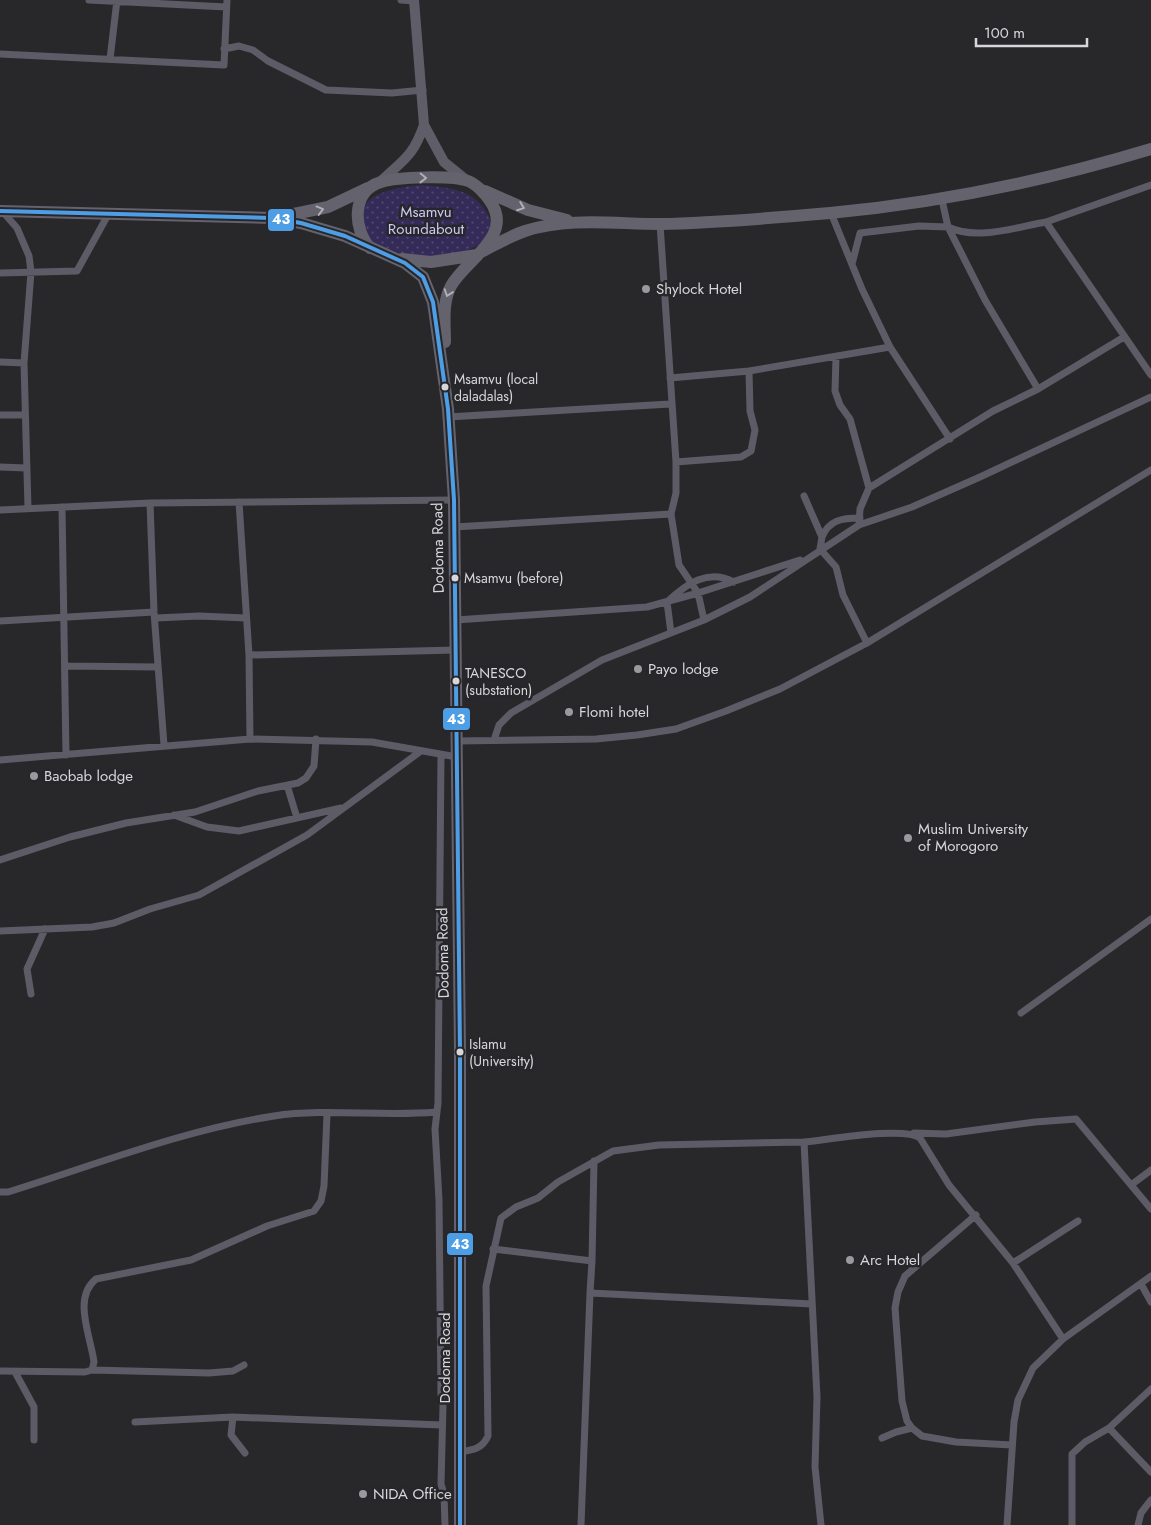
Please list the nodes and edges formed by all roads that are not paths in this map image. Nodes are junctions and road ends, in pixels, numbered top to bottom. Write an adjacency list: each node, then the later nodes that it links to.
1 (88, 0): 3 (street)
2 (401, 0): 4 (street)
3 (117, 1): 5 (street); 9 (street)
4 (414, 1): 10 (main road)
5 (170, 2): 6 (street)
6 (227, 4): 7 (street)
7 (224, 49): 9 (street); 10 (street)
8 (0, 54): 9 (street)
9 (110, 59)
10 (423, 90): 11 (main road)
11 (424, 125): 13 (main road); 14 (main road)
12 (1151, 149): 16 (highway)
13 (376, 184): 14 (highway, one-way to 14); 20 (highway, one-way to 13); 25 (highway)
14 (472, 184): 21 (highway, one-way to 21); 26 (highway)
15 (1151, 185): 22 (street)
16 (942, 200): 19 (highway); 24 (street)
17 (1, 211): 18 (highway); 29 (street)
18 (109, 213): 20 (highway); 29 (street)
19 (831, 213): 23 (highway); 28 (street)
20 (272, 218): 25 (highway)
21 (579, 222): 23 (highway); 26 (highway)
22 (1046, 222): 24 (street); 31 (street)
23 (660, 224): 38 (street)
24 (948, 227): 28 (street); 40 (street)
25 (370, 248): 27 (highway)
26 (479, 254): 27 (highway); 39 (highway, Dodoma Road, one-way to 39)
27 (385, 255): 39 (highway, Dodoma Road)
28 (852, 264): 32 (street)
29 (30, 272): 30 (street); 35 (street)
30 (0, 273)
31 (1124, 337): 37 (street); 40 (street)
32 (890, 347): 33 (street); 46 (street)
33 (836, 357): 36 (street); 51 (street)
34 (0, 362): 35 (street)
35 (24, 362): 44 (street)
36 (749, 371): 38 (street); 47 (street)
37 (1151, 375)
38 (670, 378): 42 (street)
39 (444, 381): 45 (highway, Dodoma Road)
40 (1038, 389): 46 (street)
41 (1151, 397): 60 (street)
42 (670, 404): 45 (street); 47 (street)
43 (0, 415): 44 (street)
44 (25, 415): 49 (street)
45 (448, 417): 53 (highway, Dodoma Road)
46 (950, 439): 51 (street)
47 (676, 462): 59 (street)
48 (0, 467): 49 (street)
49 (26, 468): 57 (street)
50 (1151, 470): 76 (street)
51 (869, 488): 60 (street)
52 (804, 496): 62 (street)
53 (454, 500): 54 (street); 61 (highway, Dodoma Road)
54 (239, 502): 55 (street); 71 (street)
55 (150, 503): 56 (street); 69 (street)
56 (62, 507): 57 (street); 70 (street)
57 (28, 508): 58 (street)
58 (0, 510)
59 (672, 514): 61 (street); 65 (street)
60 (860, 521): 62 (street); 63 (street)
61 (454, 527): 72 (highway, Dodoma Road)
62 (822, 538): 63 (street)
63 (820, 549): 64 (street); 76 (street)
64 (809, 557): 66 (street); 73 (street)
65 (690, 582): 66 (street); 67 (street); 68 (street)
66 (734, 582): 67 (street)
67 (698, 593): 68 (street); 73 (street)
68 (667, 602): 72 (street); 75 (street)
69 (155, 615): 70 (street); 71 (street); 80 (street)
70 (62, 618): 74 (street); 79 (street)
71 (246, 618): 78 (street)
72 (456, 620): 77 (highway, Dodoma Road)
73 (704, 620): 75 (street)
74 (0, 621)
75 (671, 633): 83 (street)
76 (866, 643): 83 (street)
77 (456, 650): 78 (street); 84 (highway, Dodoma Road)
78 (249, 655): 81 (street)
79 (65, 666): 80 (street); 87 (street)
80 (158, 666): 85 (street)
81 (250, 738): 82 (street); 85 (street)
82 (316, 739): 86 (street); 91 (street)
83 (494, 740): 84 (street)
84 (457, 741): 89 (highway, Dodoma Road)
85 (164, 745): 87 (street)
86 (421, 751): 88 (street); 92 (street)
87 (66, 754): 90 (street)
88 (441, 755): 89 (street); 101 (street)
89 (457, 757): 134 (highway, Dodoma Road)
90 (0, 760)
91 (287, 785): 93 (street); 94 (street)
92 (346, 807): 94 (street); 97 (street)
93 (172, 814): 94 (street); 95 (street)
94 (297, 818)
95 (0, 860)
96 (1151, 919): 100 (street)
97 (45, 929): 98 (street); 99 (street)
98 (0, 931)
99 (31, 994)
100 (1022, 1013)
101 (436, 1112): 102 (street); 128 (street)
102 (327, 1114): 108 (street); 123 (street)
103 (914, 1133): 104 (street); 107 (street); 110 (street)
104 (804, 1142): 105 (street); 119 (street)
105 (594, 1161): 112 (street); 113 (street)
106 (1151, 1170): 107 (street)
107 (1131, 1185): 109 (street)
108 (0, 1192)
109 (1151, 1209)
110 (976, 1215): 114 (street); 129 (street)
111 (1078, 1222): 114 (street)
112 (493, 1249): 113 (street); 134 (street)
113 (592, 1261): 117 (street)
114 (1013, 1262): 120 (street)
115 (1151, 1276): 116 (street)
116 (1140, 1284): 118 (street); 120 (street)
117 (590, 1293): 119 (street); 140 (street)
118 (1151, 1302)
119 (812, 1304): 141 (street)
120 (1063, 1339): 133 (street)
121 (244, 1365): 123 (street)
122 (0, 1370): 124 (street)
123 (92, 1370): 124 (street)
124 (15, 1372): 132 (street)
125 (1151, 1389): 130 (street)
126 (233, 1417): 127 (street); 128 (street); 135 (street)
127 (135, 1422)
128 (442, 1425): 138 (street)
129 (912, 1428): 131 (street); 133 (street)
130 (1109, 1428): 136 (street); 143 (street)
131 (882, 1438)
132 (34, 1440)
133 (1012, 1445): 142 (street)
134 (460, 1452): 139 (highway, Dodoma Road)
135 (245, 1453)
136 (1151, 1472)
137 (1151, 1500): 144 (street)
138 (445, 1525)
139 (460, 1525)
140 (580, 1525)
141 (821, 1525)
142 (1007, 1525)
143 (1072, 1525)
144 (1138, 1525)

